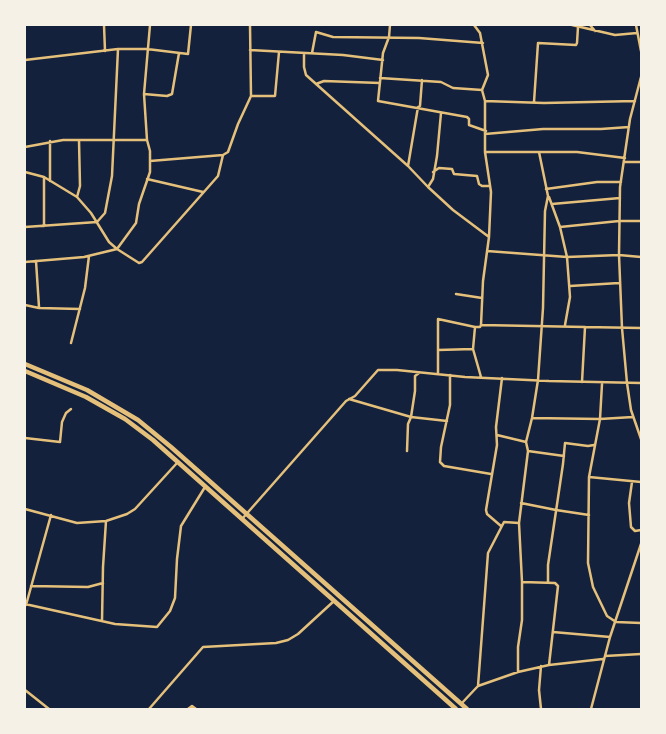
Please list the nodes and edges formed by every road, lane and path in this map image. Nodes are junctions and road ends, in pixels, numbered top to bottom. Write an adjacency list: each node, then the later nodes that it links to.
1 (104, 25): 18 (street)
2 (150, 25): 16 (street)
3 (191, 25): 22 (street)
4 (250, 25): 17 (street)
5 (390, 25): 13 (street)
6 (474, 25): 14 (street)
7 (572, 25): 10 (street)
8 (590, 25): 11 (street)
9 (636, 25): 12 (street)
10 (578, 27): 11 (street); 36 (street)
11 (596, 32): 12 (street)
12 (637, 33): 19 (street)
13 (389, 37): 14 (street); 21 (street); 25 (street)
14 (482, 43): 31 (street)
15 (118, 50): 16 (street); 18 (street); 42 (street)
16 (148, 50): 22 (street); 32 (street)
17 (250, 50): 20 (street); 33 (street)
18 (105, 51): 24 (street)
19 (641, 51)
20 (279, 52): 23 (street); 33 (street)
21 (312, 53): 23 (street); 25 (street)
22 (179, 54): 32 (street)
23 (304, 54): 30 (street)
24 (25, 60)
25 (383, 60): 27 (street)
26 (641, 77): 35 (street)
27 (380, 78): 28 (street); 29 (street)
28 (422, 80): 31 (street); 37 (street)
29 (380, 83): 30 (street); 37 (street)
30 (316, 84): 53 (street)
31 (482, 90): 34 (street)
32 (144, 94): 43 (street)
33 (251, 96): 48 (street)
34 (485, 101): 36 (street); 40 (street)
35 (635, 101): 36 (street); 39 (street)
36 (534, 102)
37 (418, 108): 38 (street); 53 (street)
38 (441, 113): 40 (street); 55 (street)
39 (629, 127): 40 (street); 49 (street)
40 (486, 132): 46 (street)
41 (79, 140): 42 (street); 44 (street); 65 (street)
42 (114, 140): 43 (street); 70 (street)
43 (147, 140): 50 (street)
44 (50, 141): 45 (street); 58 (street)
45 (25, 147)
46 (485, 152): 47 (street); 60 (street)
47 (539, 152): 49 (street); 62 (street)
48 (223, 155): 50 (street); 63 (street)
49 (625, 158): 51 (street)
50 (150, 161): 57 (street)
51 (624, 162): 52 (street); 59 (street)
52 (641, 162)
53 (408, 166): 61 (street)
54 (25, 172): 56 (street)
55 (433, 172): 60 (street); 61 (street)
56 (44, 176): 58 (street); 72 (street)
57 (146, 179): 63 (street); 75 (street)
58 (50, 181): 65 (street)
59 (620, 182): 62 (street); 66 (street)
60 (490, 186): 74 (street)
61 (428, 187): 74 (street)
62 (546, 189): 64 (street)
63 (203, 192): 75 (street)
64 (548, 196): 67 (street); 79 (street)
65 (77, 197): 70 (street)
66 (620, 198): 67 (street); 68 (street)
67 (552, 204): 73 (street)
68 (619, 221): 69 (street); 73 (street); 77 (street)
69 (641, 221)
70 (98, 222): 72 (street); 75 (street)
71 (25, 226): 72 (street)
72 (44, 226)
73 (560, 227): 80 (street)
74 (489, 237): 76 (street)
75 (117, 249): 78 (street)
76 (487, 252): 79 (street); 87 (street)
77 (619, 255): 80 (street); 81 (street); 84 (street)
78 (89, 256): 82 (street); 90 (street)
79 (544, 256): 80 (street); 92 (street)
80 (567, 256): 85 (street)
81 (641, 257)
82 (36, 261): 83 (street); 89 (street)
83 (25, 262)
84 (619, 283): 85 (street); 96 (street)
85 (570, 286): 93 (street)
86 (456, 294): 87 (street)
87 (482, 298): 91 (street)
88 (25, 306): 89 (street)
89 (39, 308): 90 (street)
90 (80, 309): 98 (street)
91 (481, 324): 92 (street); 95 (street)
92 (542, 325): 93 (street); 108 (street)
93 (564, 326): 94 (street)
94 (585, 326): 96 (street); 109 (street)
95 (475, 327): 99 (street); 100 (street)
96 (622, 328): 97 (street); 111 (street)
97 (641, 328)
98 (71, 343)
99 (473, 349): 100 (street); 106 (street)
100 (438, 350): 104 (street)
101 (25, 364): 137 (highway)
102 (25, 371): 128 (highway)
103 (420, 373): 104 (street); 113 (street); 115 (street)
104 (438, 374): 105 (street)
105 (450, 375): 106 (street); 119 (street)
106 (481, 377): 107 (street)
107 (502, 378): 108 (street); 120 (street)
108 (538, 380): 109 (street); 117 (street)
109 (582, 382): 110 (street)
110 (602, 383): 111 (street); 118 (street)
111 (627, 383): 112 (street); 116 (street)
112 (641, 384)
113 (348, 399): 115 (street); 137 (street)
114 (71, 409): 121 (street)
115 (411, 417): 119 (street); 125 (street)
116 (633, 417): 118 (street); 122 (street)
117 (532, 418): 118 (street); 123 (street)
118 (600, 419): 124 (street)
119 (447, 421): 129 (street)
120 (496, 435): 123 (street); 129 (street)
121 (25, 438)
122 (641, 438)
123 (526, 442): 126 (street)
124 (594, 444): 127 (street); 130 (street)
125 (407, 451)
126 (528, 451): 127 (street); 134 (street)
127 (564, 456): 136 (street)
128 (178, 462): 133 (highway); 141 (street)
129 (491, 474): 143 (street)
130 (589, 477): 131 (street); 138 (street)
131 (632, 482): 132 (street); 144 (street)
132 (641, 482)
133 (206, 486): 140 (highway); 152 (street)
134 (520, 503): 136 (street); 142 (street)
135 (25, 509): 139 (street)
136 (556, 510): 138 (street); 148 (street)
137 (246, 514): 140 (street); 164 (highway)
138 (589, 514): 153 (street)
139 (51, 516): 141 (street); 149 (street)
140 (242, 519): 150 (highway)
141 (106, 521): 147 (street)
142 (518, 523): 143 (street); 146 (street)
143 (501, 526): 162 (street)
144 (641, 530)
145 (641, 544): 153 (street)
146 (522, 582): 148 (street); 161 (street)
147 (103, 583): 149 (street); 152 (street)
148 (548, 583): 155 (street)
149 (31, 586): 151 (street)
150 (335, 601): 166 (street); 169 (highway)
151 (26, 604): 152 (street)
152 (102, 621)
153 (616, 622): 154 (street); 156 (street)
154 (641, 623)
155 (552, 632): 156 (street); 159 (street)
156 (610, 637): 158 (street)
157 (641, 654): 158 (street)
158 (604, 657): 159 (street); 172 (street)
159 (549, 665): 160 (street)
160 (541, 666): 161 (street); 171 (street)
161 (518, 672): 162 (street)
162 (478, 686): 164 (street)
163 (25, 690): 165 (street)
164 (461, 704): 170 (highway)
165 (49, 709)
166 (149, 709)
167 (188, 709): 168 (street)
168 (196, 709)
169 (456, 709)
170 (467, 709)
171 (540, 709)
172 (591, 709)

